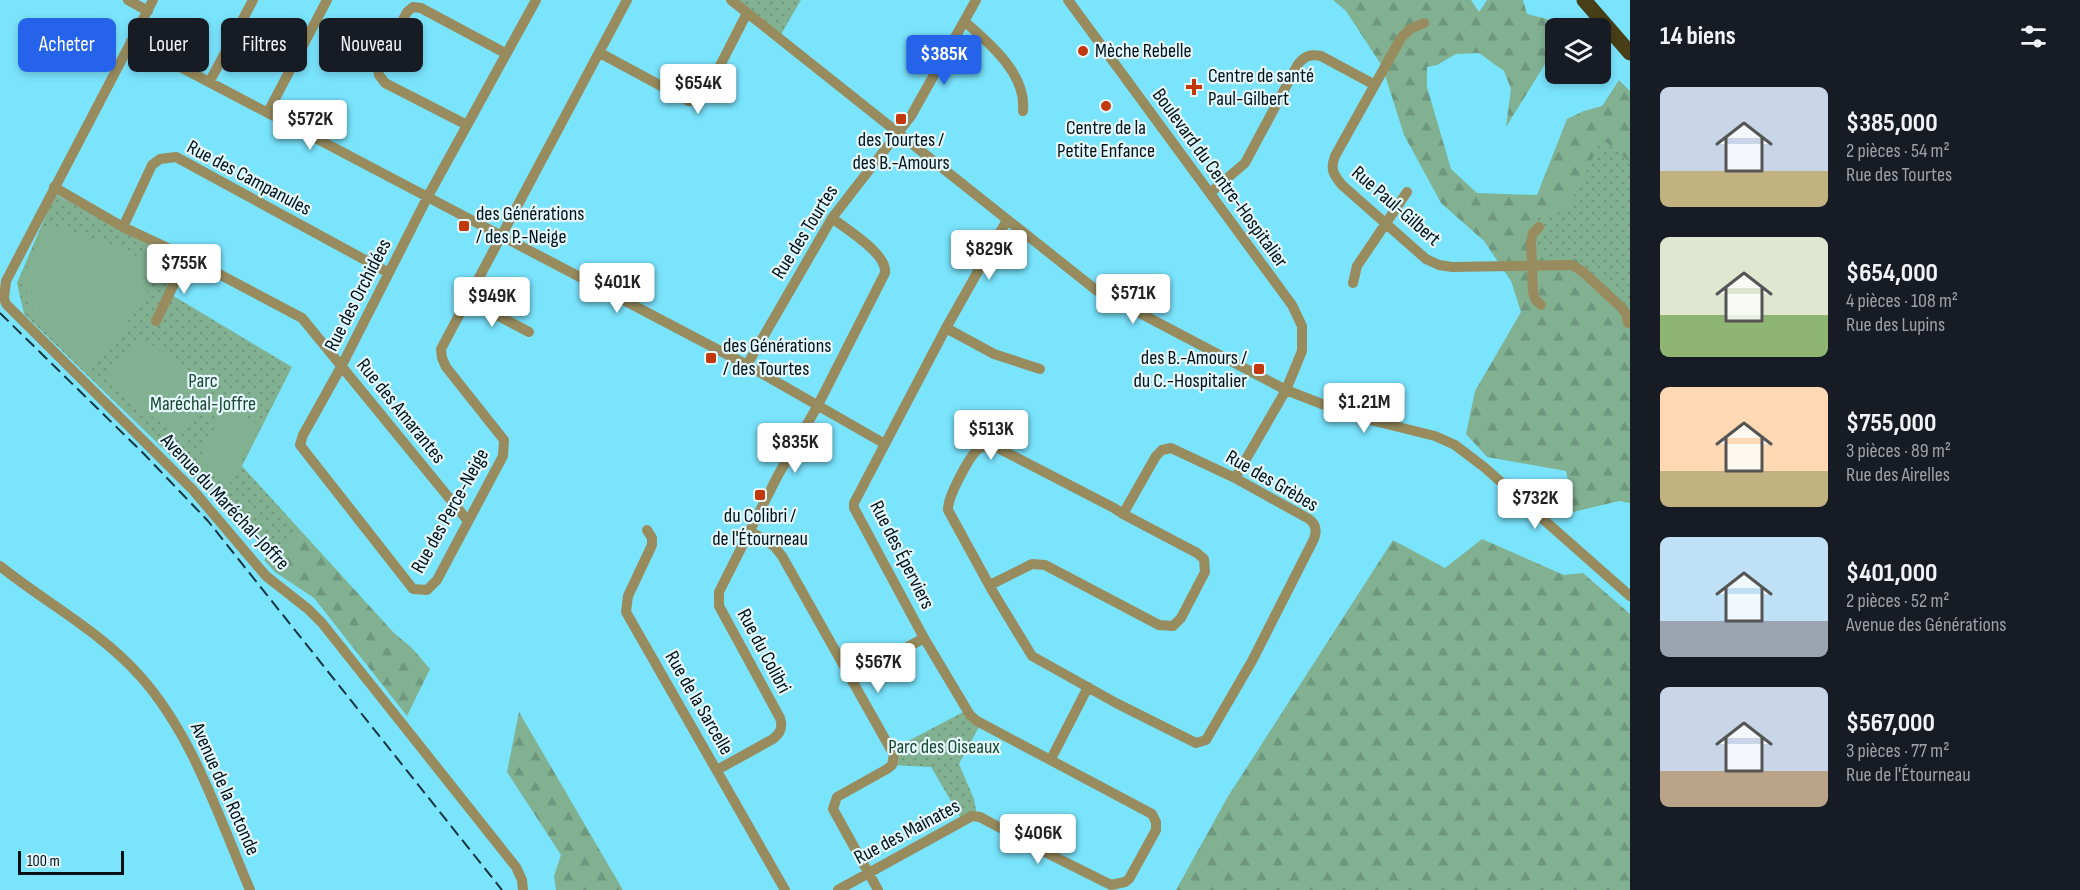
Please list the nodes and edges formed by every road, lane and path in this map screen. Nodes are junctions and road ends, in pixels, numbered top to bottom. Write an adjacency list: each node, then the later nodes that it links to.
1 (128, 0): 12 (street)
2 (153, 0): 12 (street, Avenue du Maréchal-Joffre)
3 (253, 0): 23 (street)
4 (327, 0): 26 (street)
5 (536, 0): 20 (street, Rue des Orchidées)
6 (627, 0): 21 (street, Rue des Perce-Neige)
7 (731, 0): 13 (street)
8 (976, 0): 15 (street, Rue des Tourtes)
9 (1068, 0): 31 (street, Boulevard du Centre-Hospitalier)
10 (1584, 0): 19 (highway)
11 (1598, 0): 17 (highway)
12 (148, 11): 14 (street, Avenue du Maréchal-Joffre)
13 (747, 14): 21 (street); 28 (street)
14 (144, 18)
15 (964, 21): 25 (street); 28 (street, Rue des Tourtes)
16 (1424, 23): 24 (street, Rue Paul-Gilbert)
17 (1630, 39)
18 (128, 47): 29 (street, Avenue du Maréchal-Joffre)
19 (1630, 52)
20 (505, 53): 27 (street, Rue des Orchidées); 27 (street)
21 (600, 53): 38 (street, Rue des Perce-Neige)
22 (192, 72): 23 (street)
23 (210, 81): 26 (street)
24 (1375, 85): 31 (street); 35 (street, Rue Paul-Gilbert)
25 (1023, 111)
26 (268, 112): 32 (street)
27 (467, 125): 32 (street, Rue des Orchidées)
28 (899, 134): 33 (street, Rue des Tourtes); 34 (street)
29 (54, 187): 36 (street, Rue des Amarantes); 72 (street, Avenue du Maréchal-Joffre)
30 (1407, 192): 35 (street)
31 (1210, 193): 52 (street, Boulevard du Centre-Hospitalier)
32 (427, 198): 38 (street); 41 (street, Rue des Orchidées)
33 (832, 218): 49 (street, Rue des Tourtes); 53 (street, Rue du Colibri)
34 (1007, 220): 47 (street, Rue des Éperviers); 52 (street)
35 (1386, 224): 40 (street, Rue Paul-Gilbert); 42 (street)
36 (123, 227): 39 (street, Rue des Amarantes); 41 (street, Rue des Campanules)
37 (1539, 227): 40 (street)
38 (500, 237): 43 (street, Rue des Perce-Neige); 49 (street)
39 (187, 257): 45 (street); 50 (street, Rue des Amarantes)
40 (1532, 265): 44 (street); 46 (street, Rue Paul-Gilbert)
41 (389, 273): 50 (street, Rue des Orchidées)
42 (1353, 283)
43 (468, 300): 48 (street); 57 (street, Rue des Perce-Neige)
44 (1541, 305)
45 (156, 321)
46 (1628, 323)
47 (946, 328): 51 (street); 54 (street, Rue des Éperviers)
48 (529, 332)
49 (747, 365): 53 (street)
50 (341, 367): 57 (street, Rue des Amarantes); 62 (street, Rue des Orchidées)
51 (1040, 369)
52 (1286, 390): 55 (street, Boulevard du Centre-Hospitalier); 63 (street)
53 (818, 405): 54 (street); 59 (street, Rue du Colibri)
54 (885, 444): 64 (street, Rue des Éperviers)
55 (1235, 478): 56 (street, Rue des Grèbes); 66 (street, Rue des Grèbes)
56 (1123, 514): 61 (street, Rue des Grèbes); 61 (street)
57 (468, 521): 62 (street, Rue des Perce-Neige)
58 (646, 530): 68 (street, Rue de la Sarcelle)
59 (750, 531): 65 (street); 68 (street, Rue du Colibri)
60 (0, 566): 71 (street, Avenue de la Rotonde)
61 (990, 585): 66 (street, Rue des Grèbes)
62 (413, 589)
63 (1630, 596)
64 (924, 638): 65 (street); 67 (street, Rue des Éperviers)
65 (851, 678): 70 (street)
66 (1088, 687): 67 (street)
67 (1051, 759): 69 (street, Rue des Éperviers)
68 (717, 770): 73 (street, Rue de la Sarcelle)
69 (1156, 822): 70 (street, Rue des Mainates)
70 (868, 873): 74 (street, Rue des Mainates); 75 (street)
71 (250, 890)
72 (523, 890)
73 (785, 890)
74 (838, 890)
75 (878, 890)

